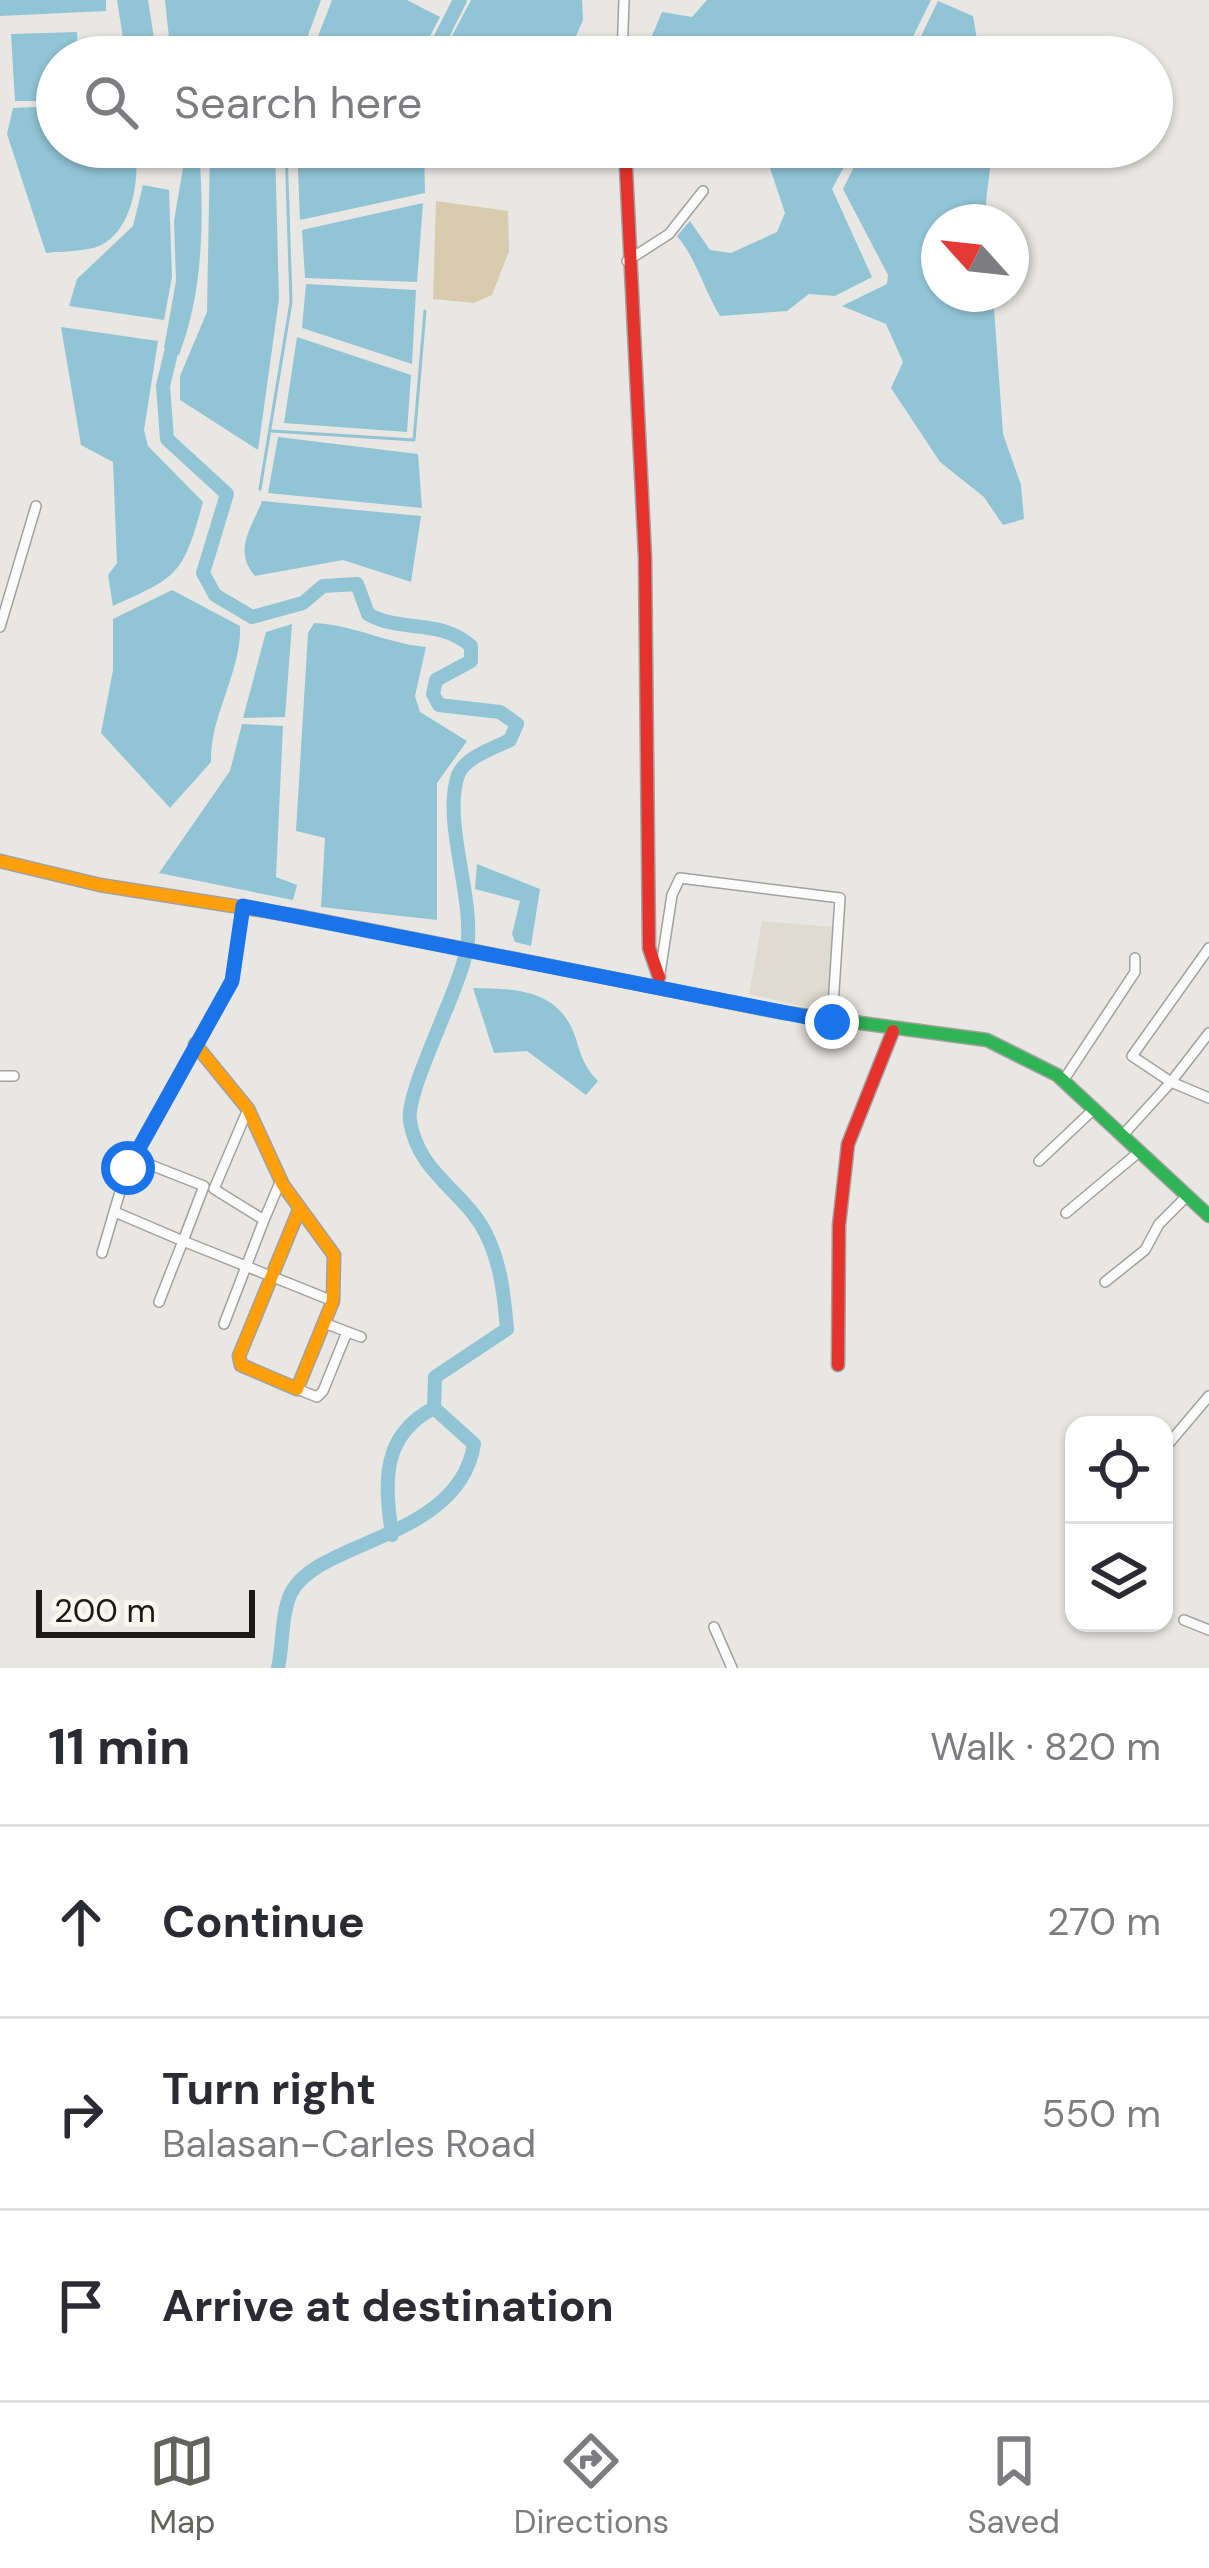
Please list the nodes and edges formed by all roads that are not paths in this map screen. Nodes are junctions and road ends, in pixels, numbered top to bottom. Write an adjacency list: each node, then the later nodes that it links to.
1 (624, 0): 2 (street)
2 (623, 36)
3 (628, 168): 5 (street)
4 (703, 191): 5 (street)
5 (627, 261): 12 (street)
6 (36, 506): 7 (street)
7 (0, 627)
8 (0, 861): 9 (street)
9 (243, 906): 12 (street); 16 (street)
10 (1209, 948): 20 (street)
11 (1136, 958): 19 (street)
12 (658, 984): 13 (street); 13 (street)
13 (832, 1022): 14 (street)
14 (892, 1031): 19 (street); 47 (street)
15 (1209, 1033): 20 (street)
16 (195, 1044): 22 (street); 26 (street)
17 (0, 1076): 18 (street)
18 (14, 1076)
19 (1063, 1081): 23 (street)
20 (1171, 1082): 21 (street); 24 (street)
21 (1209, 1098)
22 (248, 1109): 28 (street); 29 (street)
23 (1094, 1109): 24 (street); 27 (street)
24 (1122, 1136): 25 (street)
25 (1139, 1152): 30 (street); 33 (street)
26 (134, 1158): 29 (street); 32 (street)
27 (1039, 1161)
28 (281, 1180): 31 (street); 35 (street)
29 (209, 1188): 35 (street); 36 (street)
30 (1187, 1196): 34 (street); 40 (street)
31 (299, 1210): 39 (street); 41 (street)
32 (115, 1212): 36 (street); 37 (street)
33 (1066, 1213)
34 (1209, 1216)
35 (264, 1220): 38 (street)
36 (183, 1241): 38 (street); 42 (street)
37 (102, 1253)
38 (246, 1267): 39 (street); 43 (street)
39 (273, 1278): 41 (street); 48 (street)
40 (1105, 1282)
41 (333, 1301): 44 (street)
42 (159, 1302)
43 (224, 1324)
44 (324, 1324): 45 (street); 48 (street)
45 (347, 1332): 46 (street); 48 (street)
46 (362, 1337)
47 (838, 1366)
48 (297, 1389)
49 (1209, 1396): 50 (street)
50 (1173, 1438)
51 (1184, 1620): 53 (street)
52 (714, 1627): 54 (street)
53 (1209, 1630)
54 (732, 1668)

